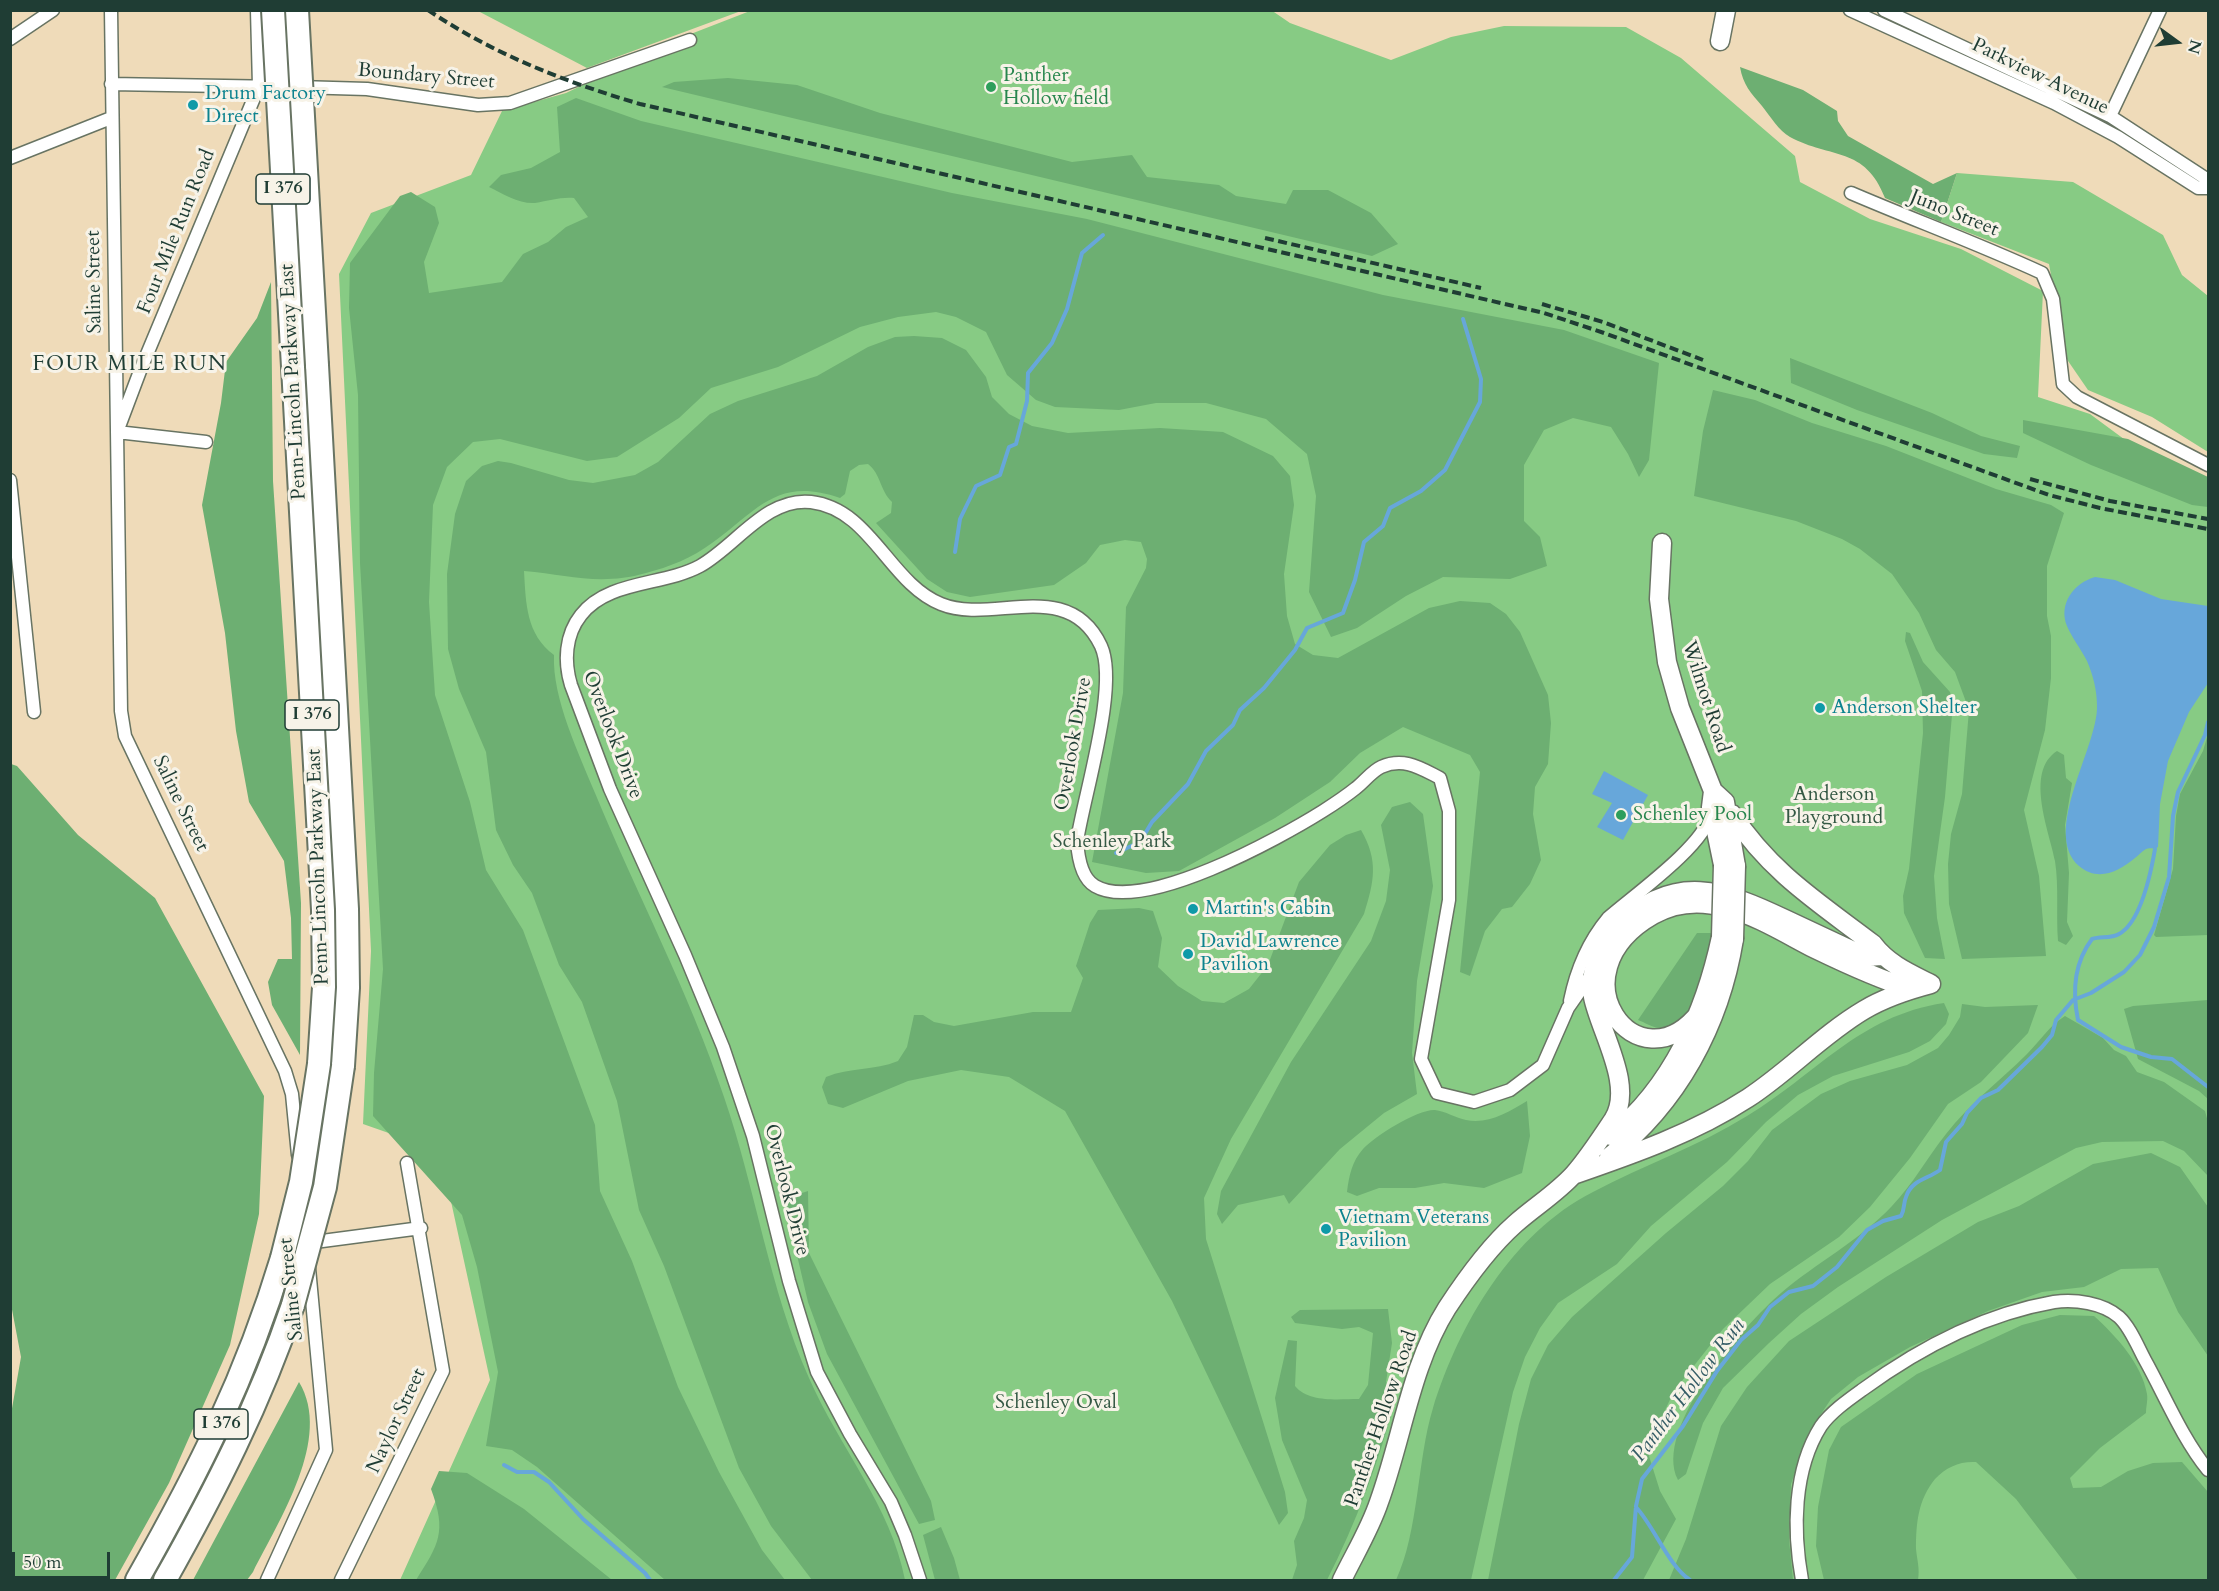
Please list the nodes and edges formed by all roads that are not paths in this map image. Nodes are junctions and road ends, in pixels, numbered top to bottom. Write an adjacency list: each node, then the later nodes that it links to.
1 (53, 10): 10 (street)
2 (111, 10): 13 (street, Saline Street)
3 (257, 10): 14 (street, Four Mile Run Road)
4 (273, 10): 40 (highway, Penn-Lincoln Parkway East / I 376, bridge)
5 (297, 10): 41 (highway, Penn-Lincoln Parkway East / I 376, bridge)
6 (1726, 10): 12 (main road)
7 (1850, 10): 18 (street, Parkview Avenue)
8 (1884, 10): 15 (street, Parkview Avenue)
9 (2160, 10): 15 (street)
10 (10, 39)
11 (690, 40): 14 (street, Boundary Street)
12 (1720, 41)
13 (111, 84): 14 (street, Boundary Street); 16 (street, Saline Street)
14 (260, 86): 20 (street, Four Mile Run Road)
15 (2110, 116): 18 (street, Parkview Avenue)
16 (111, 118): 17 (street); 20 (street, Saline Street)
17 (10, 158)
18 (2207, 188)
19 (1851, 193): 22 (street, Juno Street)
20 (117, 432): 21 (street); 38 (street, Saline Street)
21 (206, 442)
22 (2208, 465)
23 (10, 480): 25 (street)
24 (1662, 543): 26 (main road, Wilmot Road)
25 (34, 711)
26 (1716, 800): 27 (main road, Wilmot Road, bridge); 28 (main road); 32 (street, Overlook Drive)
27 (1727, 938): 34 (main road, Wilmot Road); 35 (main road, Wilmot Road)
28 (1882, 956): 29 (main road); 30 (main road); 31 (main road)
29 (1592, 974): 32 (street, Overlook Drive); 35 (main road)
30 (1875, 976): 31 (main road); 33 (main road); 34 (main road)
31 (1911, 989): 33 (main road)
32 (1568, 1008): 44 (street, Overlook Drive)
33 (1864, 1010): 35 (main road)
34 (1700, 1012): 35 (main road, Wilmot Road)
35 (1593, 1160): 45 (main road, Panther Hollow Road)
36 (408, 1162): 37 (street, Naylor Street)
37 (421, 1228): 38 (street); 43 (street, Naylor Street)
38 (307, 1244): 42 (street, Saline Street)
39 (2208, 1470): 46 (street)
40 (137, 1581)
41 (165, 1581)
42 (267, 1581)
43 (341, 1581)
44 (920, 1581)
45 (1342, 1581)
46 (1802, 1581)

